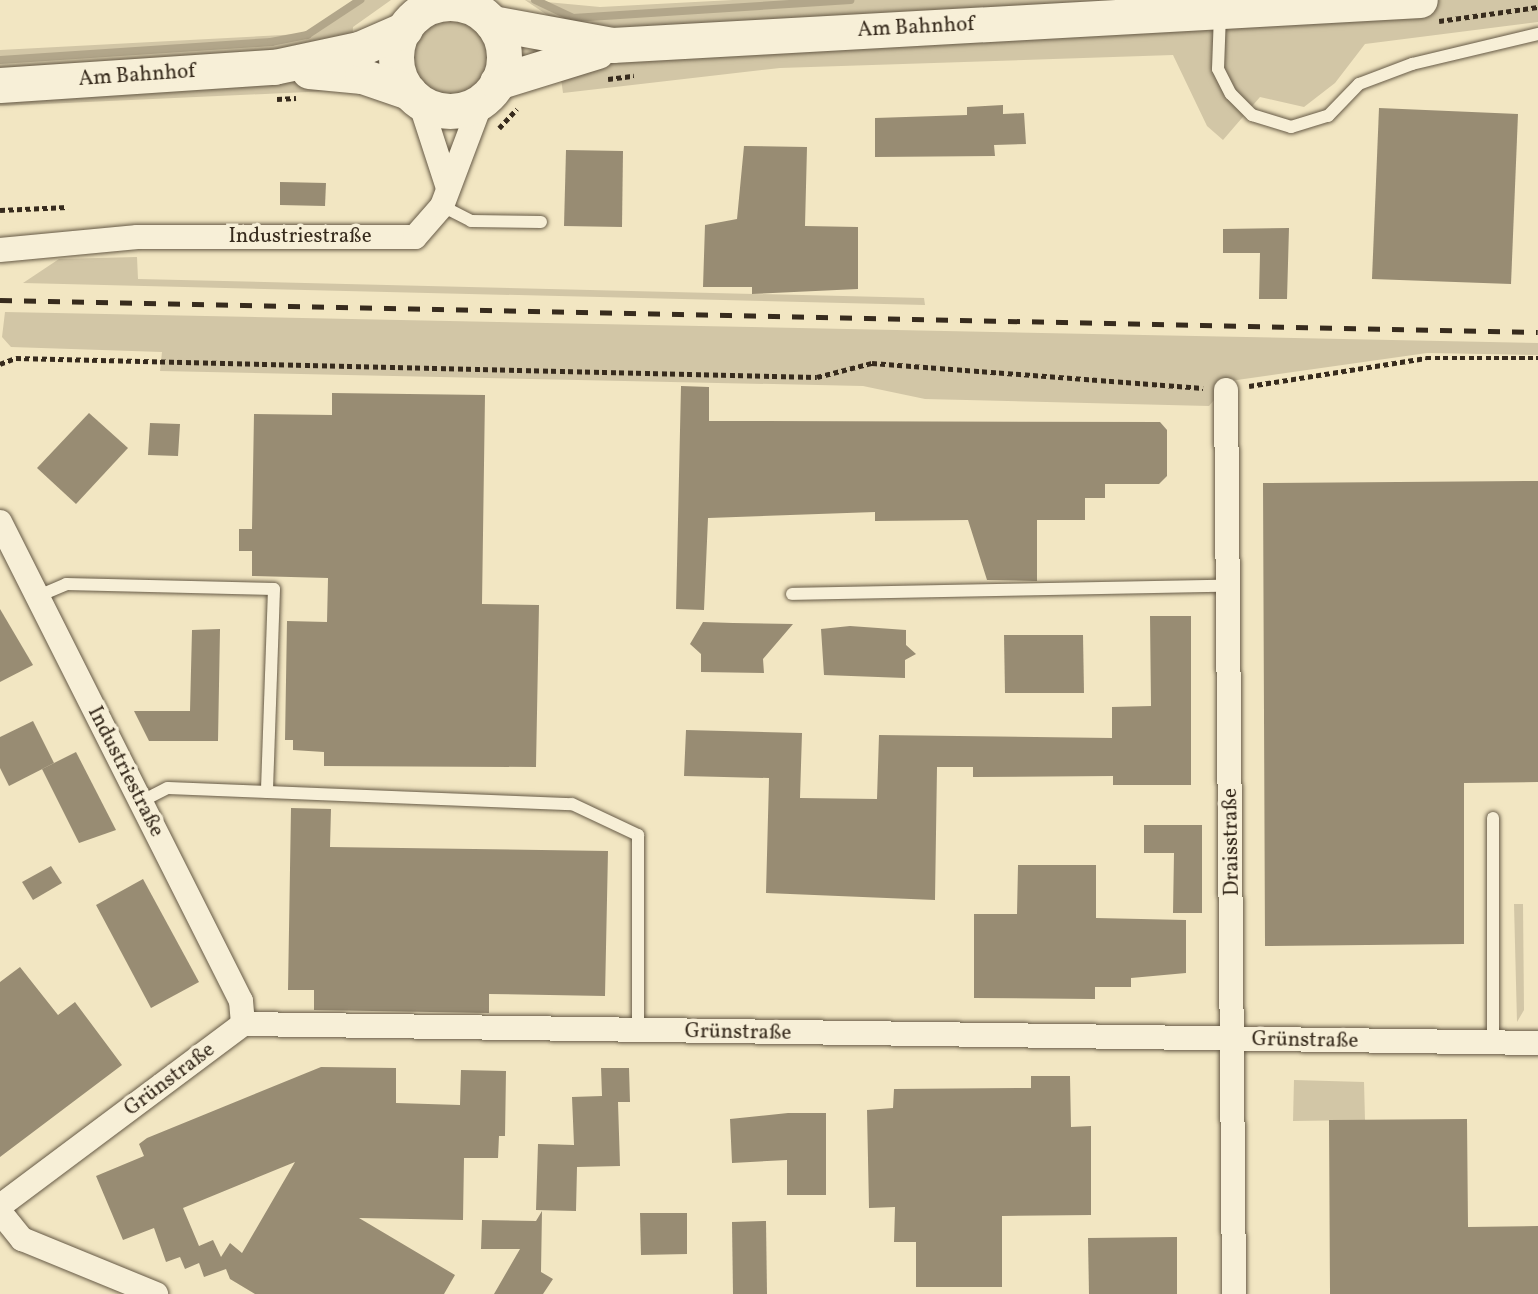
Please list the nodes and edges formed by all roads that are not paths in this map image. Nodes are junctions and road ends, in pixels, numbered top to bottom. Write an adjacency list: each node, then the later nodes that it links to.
1 (1420, 0): 2 (main road, Am Bahnhof)
2 (1221, 5): 5 (lane); 6 (main road, Am Bahnhof)
3 (479, 10): 4 (main road, Am Bahnhof); 6 (main road, Am Bahnhof); 9 (main road)
4 (420, 12): 7 (main road, Am Bahnhof); 10 (main road)
5 (1538, 34)
6 (612, 45): 9 (main road, Am Bahnhof)
7 (270, 83): 8 (main road, Am Bahnhof); 10 (main road, Am Bahnhof)
8 (0, 85)
9 (490, 91): 10 (main road, Am Bahnhof); 11 (street, Industriestraße)
10 (415, 97): 11 (street)
11 (445, 197): 12 (lane); 13 (street, Industriestraße)
12 (541, 222)
13 (0, 250)
14 (1226, 390): 16 (street, Draisstraße)
15 (0, 522): 18 (street, Industriestraße)
16 (1227, 586): 17 (lane); 24 (street, Draisstraße)
17 (792, 594)
18 (36, 597): 19 (lane); 20 (street, Industriestraße)
19 (267, 792): 20 (lane); 23 (lane)
20 (140, 802): 22 (street, Industriestraße)
21 (1493, 818): 26 (lane)
22 (243, 1024): 23 (street, Grünstraße); 27 (street, Grünstraße)
23 (638, 1032): 24 (street, Grünstraße)
24 (1235, 1040): 26 (street, Grünstraße); 30 (street, Draisstraße)
25 (1538, 1043): 26 (street, Grünstraße)
26 (1493, 1044)
27 (0, 1206)
28 (0, 1212): 29 (street)
29 (156, 1294)
30 (1234, 1294)

